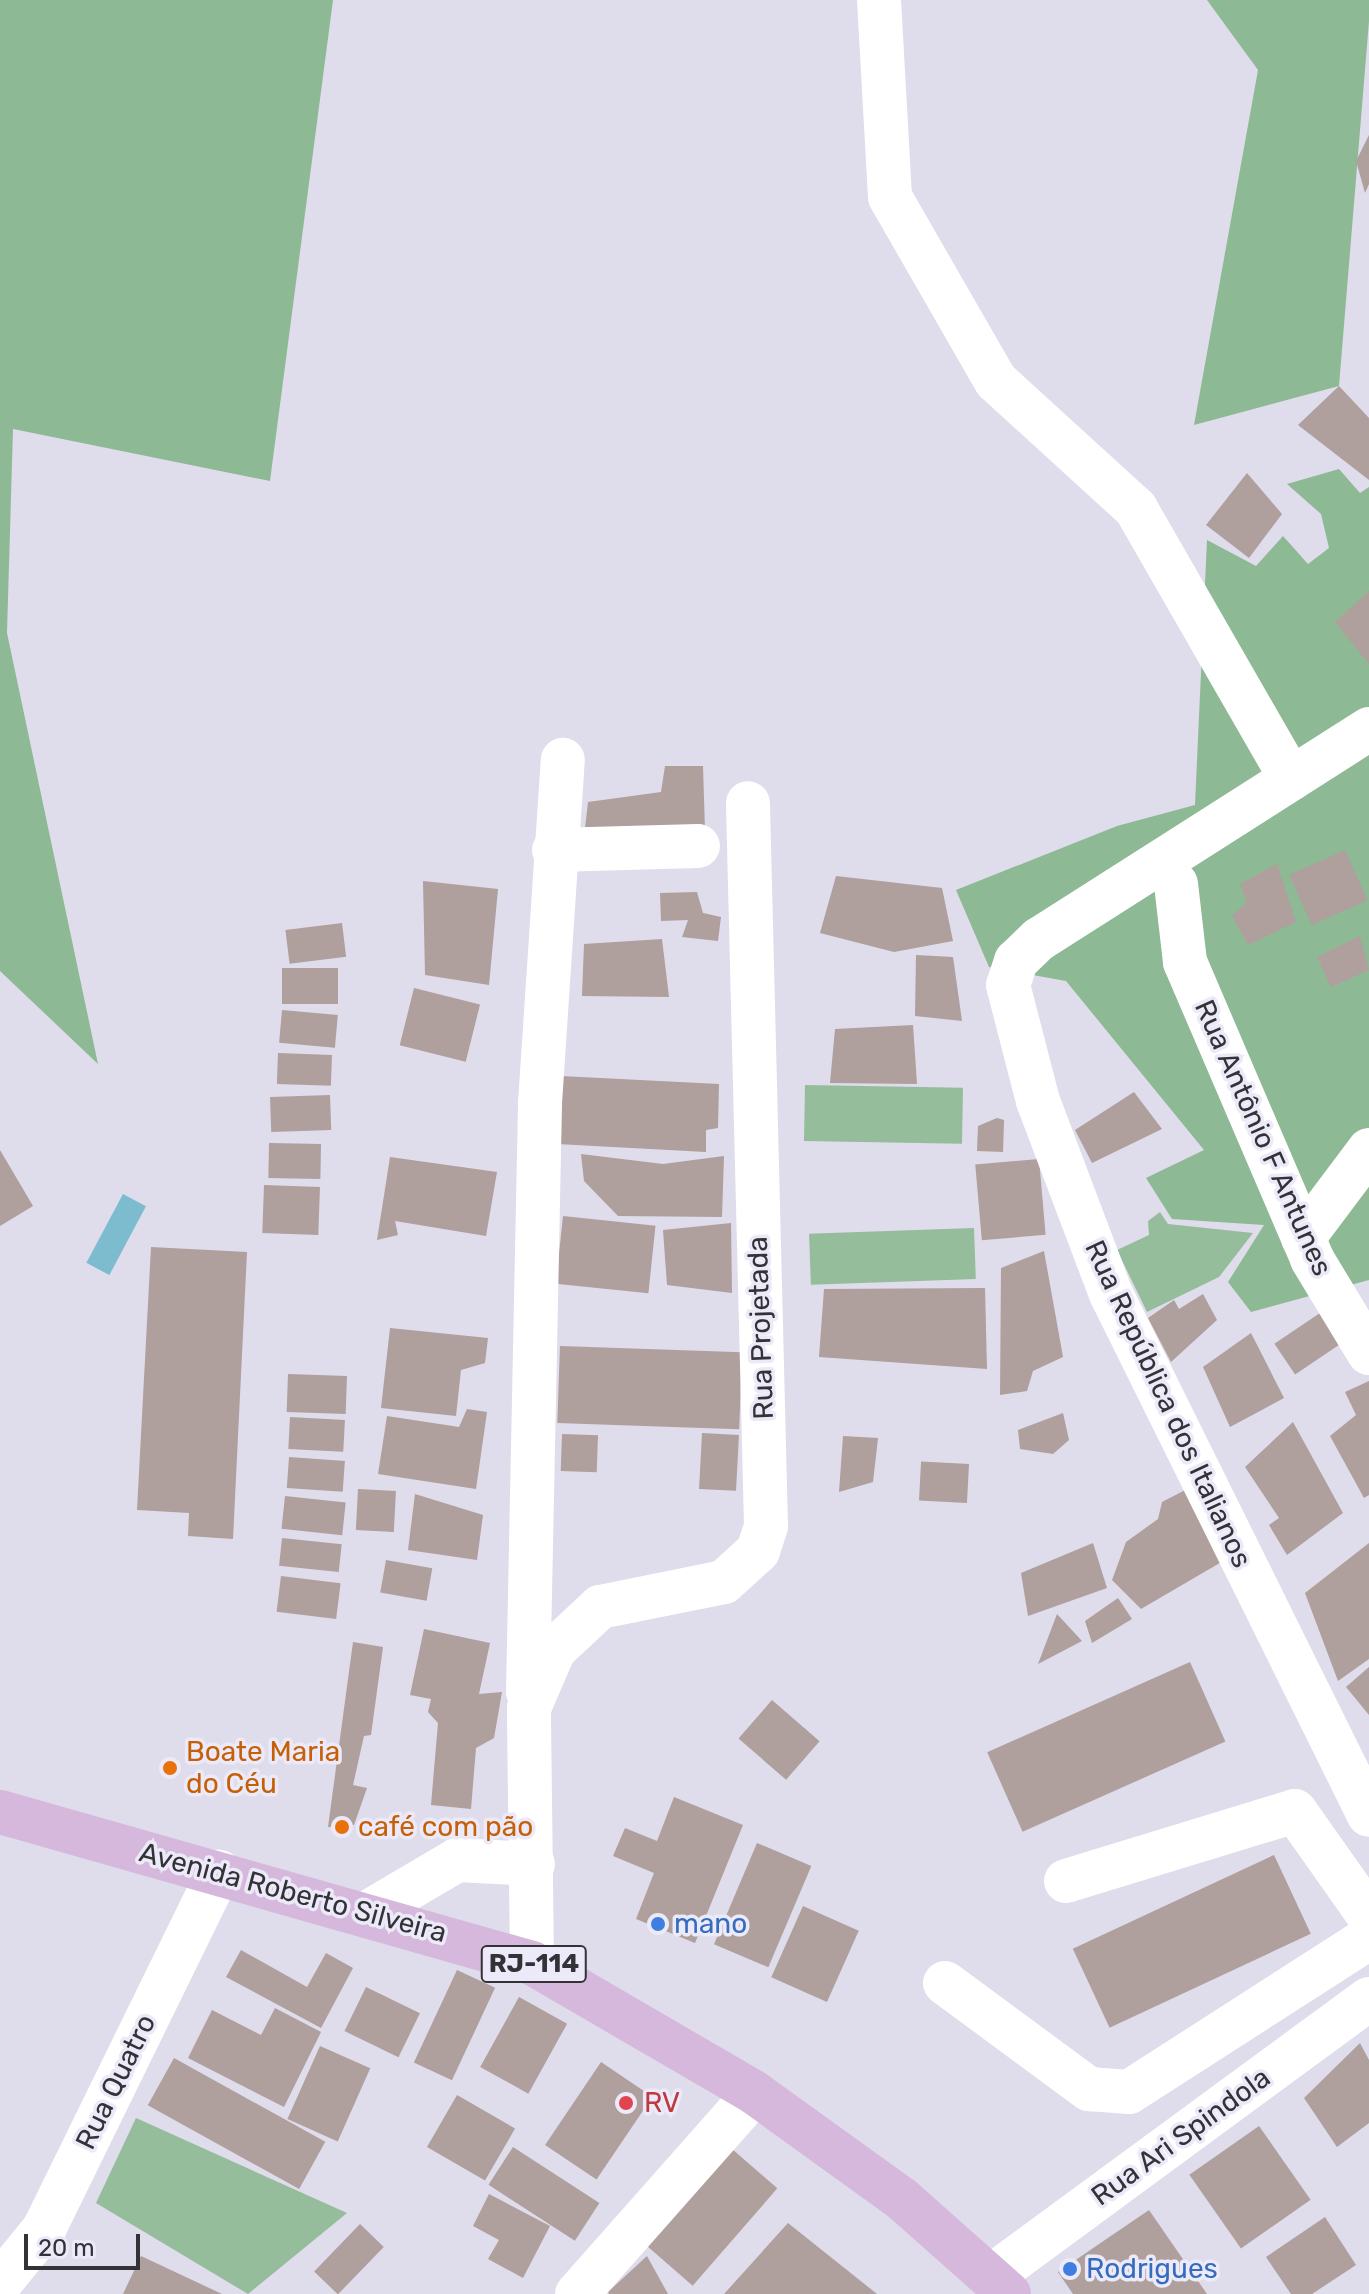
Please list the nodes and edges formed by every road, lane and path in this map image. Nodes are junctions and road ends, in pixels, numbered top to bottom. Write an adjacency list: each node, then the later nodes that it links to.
1 (879, 0): 4 (street)
2 (1369, 729): 4 (street, Rua República dos Italianos)
3 (563, 760): 7 (street, Rua Projetada)
4 (1291, 779): 14 (street, Rua República dos Italianos)
5 (748, 803): 12 (street, Rua Projetada)
6 (698, 846): 7 (street)
7 (554, 850): 12 (street, Rua Projetada)
8 (1176, 884): 10 (street, Rua Antônio F Antunes)
9 (1369, 1150): 10 (street)
10 (1303, 1238): 11 (street, Rua Antônio F Antunes)
11 (1369, 1353)
12 (529, 1708): 15 (street, Rua Projetada)
13 (0, 1812): 16 (main road, Avenida Roberto Silveira / RJ-114)
14 (1369, 1815)
15 (533, 1864): 18 (street); 21 (street, Rua Projetada)
16 (219, 1872): 18 (main road, Avenida Roberto Silveira / RJ-114); 25 (street, Rua Quatro)
17 (1066, 1881): 19 (street)
18 (367, 1913): 21 (main road, Avenida Roberto Silveira / RJ-114)
19 (1369, 1916)
20 (1369, 1938): 22 (street)
21 (532, 1963): 24 (main road, Avenida Roberto Silveira / RJ-114)
22 (945, 1983)
23 (1369, 1999): 26 (street, Rua Ari Spindola)
24 (755, 2093): 26 (main road, Avenida Roberto Silveira / RJ-114); 27 (street)
25 (0, 2283)
26 (1001, 2284)
27 (577, 2294)

